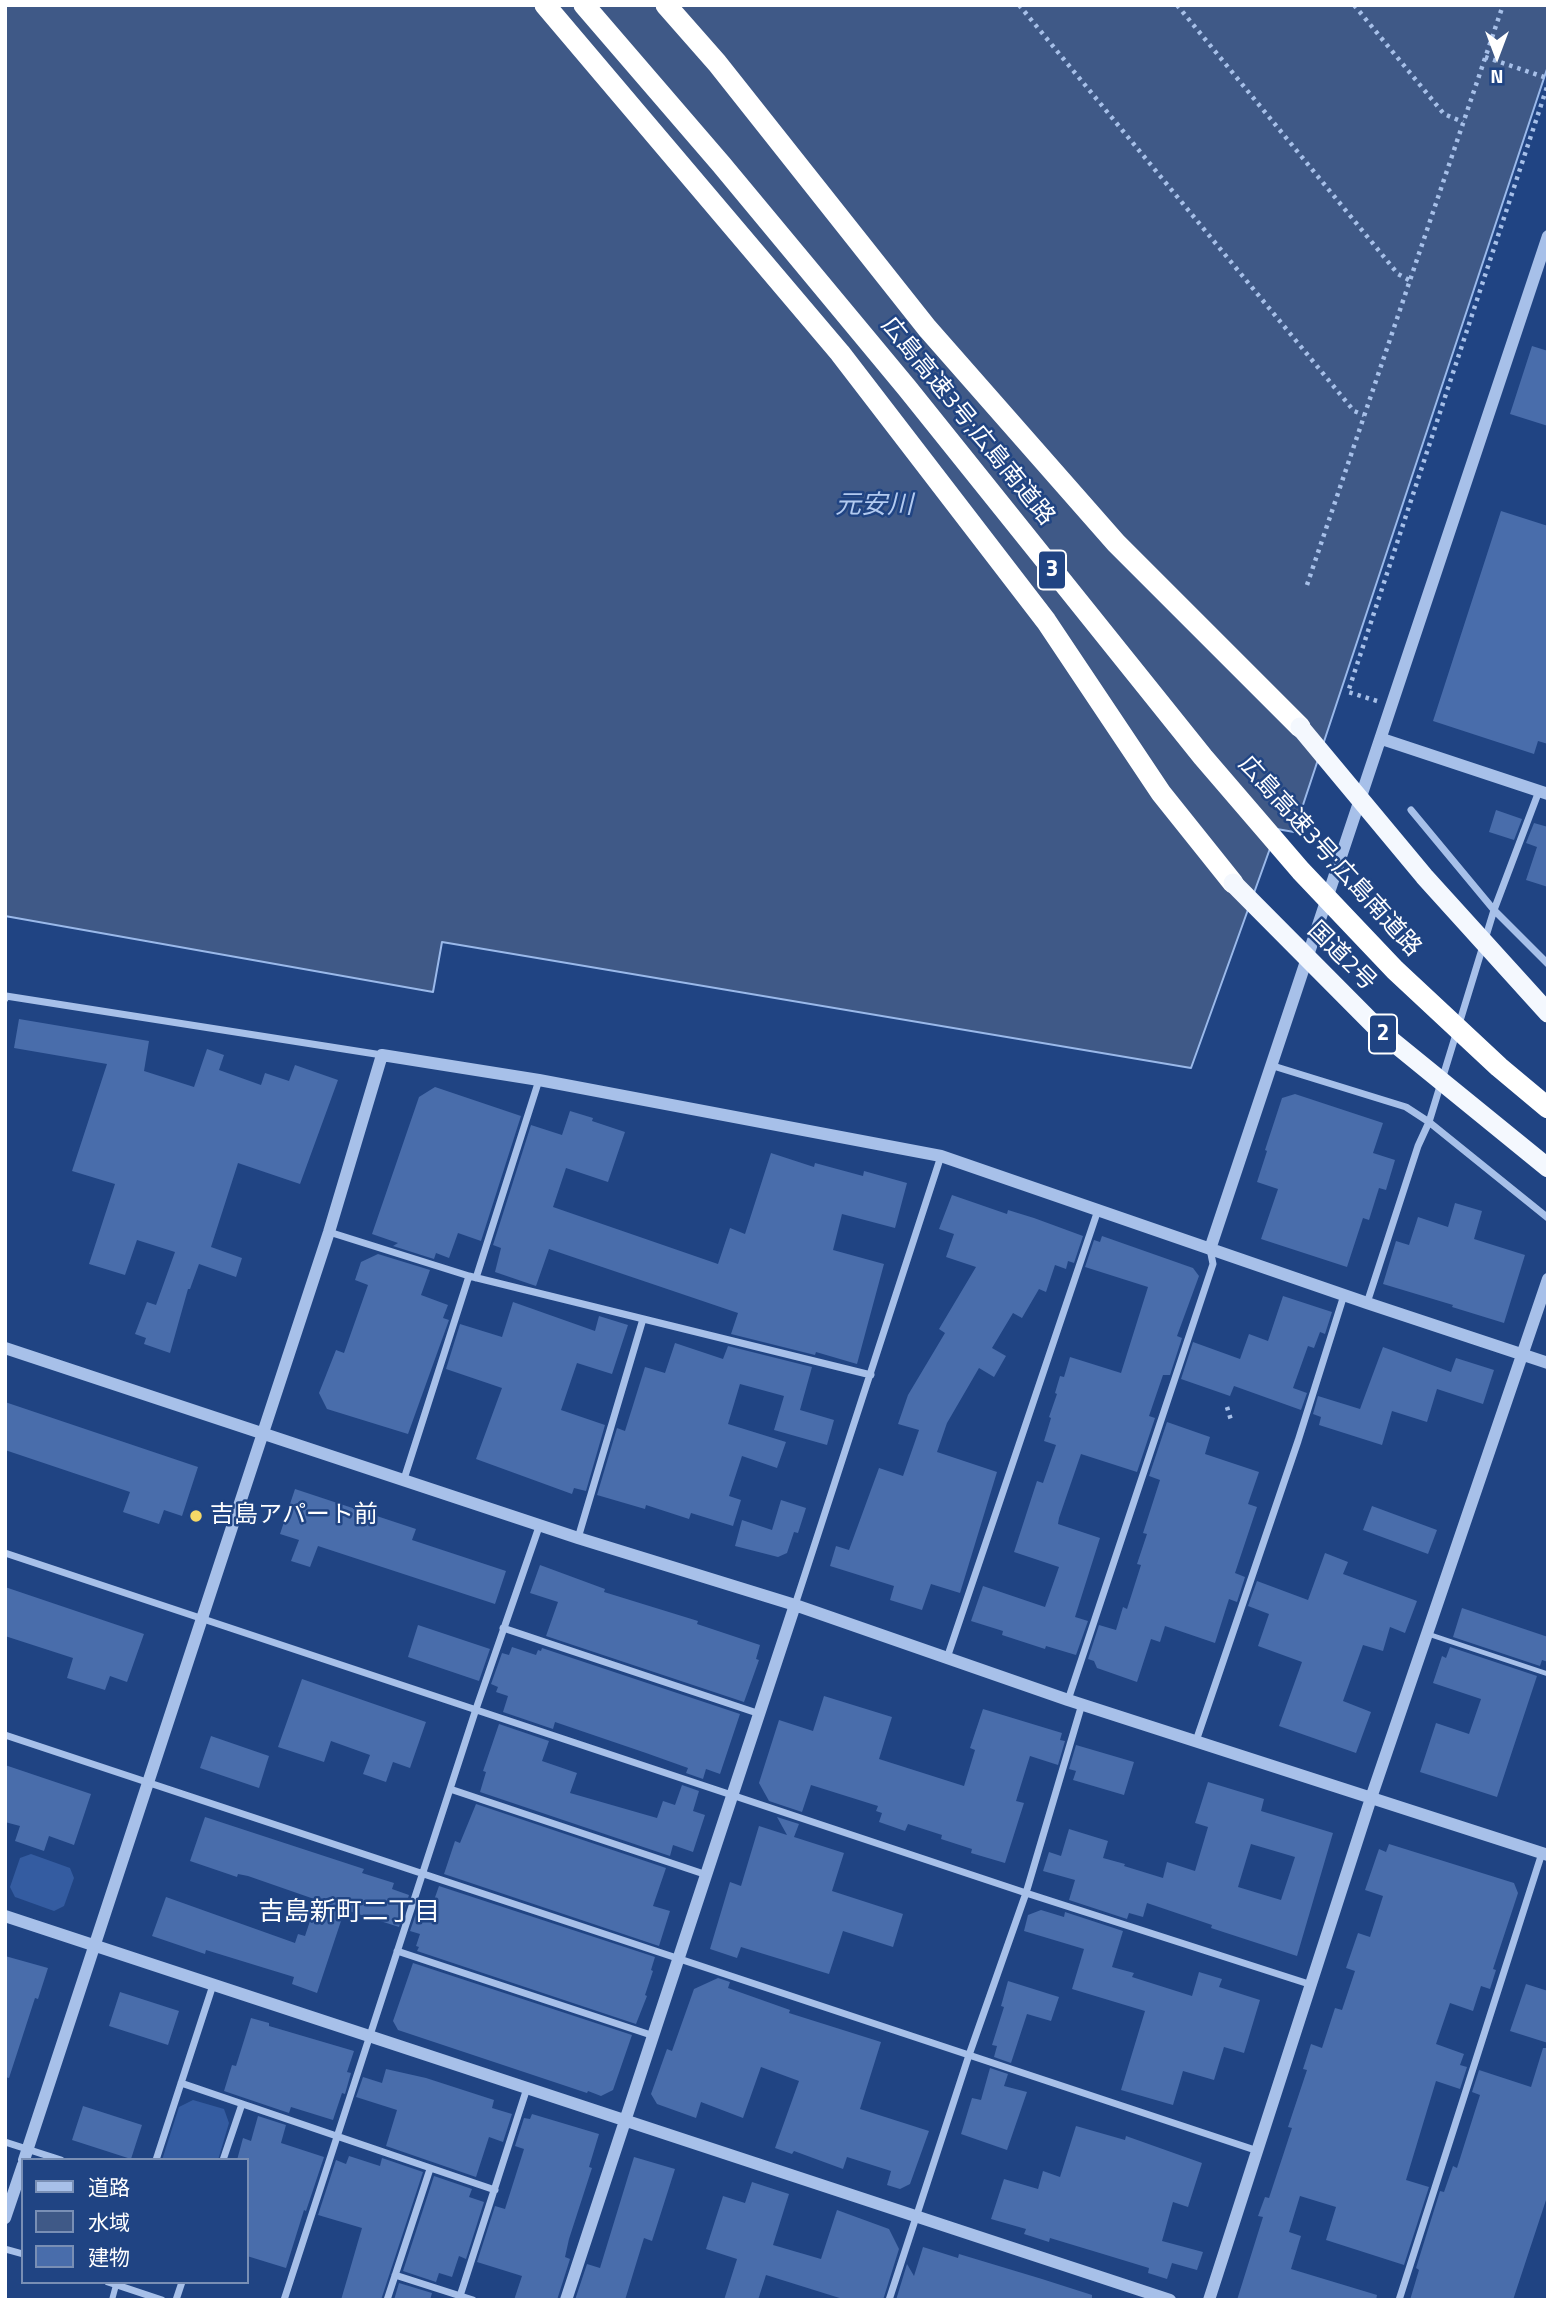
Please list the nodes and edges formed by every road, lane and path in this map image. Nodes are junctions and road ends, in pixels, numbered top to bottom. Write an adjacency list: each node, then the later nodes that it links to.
1 (545, 5): 21 (highway)
2 (584, 5): 29 (highway, 広島高速3号;広島南道路 / 3, bridge)
3 (666, 5): 17 (highway)
4 (1019, 5): 14 (path)
5 (1177, 5): 13 (path)
6 (1354, 5): 11 (path)
7 (1503, 5): 8 (path)
8 (1485, 57): 9 (path); 11 (path)
9 (1544, 78)
10 (1548, 84): 16 (path)
11 (1463, 122): 13 (path)
12 (1548, 236): 18 (street)
13 (1409, 280): 14 (path)
14 (1364, 415): 15 (path)
15 (1307, 585)
16 (1378, 702)
17 (1300, 727): 25 (highway, bridge)
18 (1381, 739): 19 (street); 27 (street)
19 (1543, 792): 22 (street)
20 (1411, 810): 22 (street)
21 (1233, 883): 32 (highway, 国道2号 / 2, bridge)
22 (1494, 910): 23 (street); 30 (street)
23 (1548, 964)
24 (5, 999): 26 (street)
25 (1548, 1013)
26 (382, 1055): 28 (street); 35 (street)
27 (1270, 1065): 30 (street); 36 (street)
28 (539, 1080): 31 (street); 37 (street)
29 (1548, 1108)
30 (1429, 1122): 34 (street); 40 (street)
31 (941, 1156): 33 (street); 45 (street)
32 (1548, 1168)
33 (1098, 1210): 36 (street); 57 (street)
34 (1548, 1218)
35 (329, 1232): 37 (street); 48 (street)
36 (1210, 1249): 39 (street); 59 (street)
37 (473, 1277): 41 (street); 49 (street)
38 (1548, 1279): 43 (street)
39 (1344, 1295): 40 (street); 64 (street)
40 (1367, 1303): 43 (street)
41 (643, 1319): 45 (street); 51 (street)
42 (5, 1348): 48 (street)
43 (1521, 1355): 44 (street); 56 (street)
44 (1548, 1363)
45 (871, 1375): 53 (street)
46 (1227, 1407): 47 (path)
47 (1231, 1420)
48 (264, 1434): 49 (street); 54 (street)
49 (404, 1479): 50 (street)
50 (540, 1524): 51 (street); 55 (street)
51 (578, 1538): 53 (street)
52 (5, 1553): 54 (street)
53 (795, 1605): 57 (street); 62 (street)
54 (203, 1618): 61 (street); 65 (street)
55 (503, 1628): 61 (street); 62 (street)
56 (1428, 1634): 58 (lane); 68 (street)
57 (947, 1658): 59 (street)
58 (1548, 1674)
59 (1069, 1700): 60 (street)
60 (1082, 1704): 64 (street); 72 (street)
61 (476, 1709): 66 (street); 67 (street)
62 (760, 1714): 67 (street)
63 (5, 1735): 65 (street)
64 (1196, 1741): 68 (street)
65 (149, 1783): 70 (street); 74 (street)
66 (450, 1789): 70 (street); 71 (street)
67 (733, 1794): 71 (street); 72 (street)
68 (1371, 1798): 69 (street); 78 (street)
69 (1545, 1854): 110 (street)
70 (422, 1874): 75 (street); 76 (street)
71 (707, 1875): 76 (street)
72 (1026, 1893): 78 (street); 81 (street)
73 (5, 1916): 74 (street)
74 (96, 1946): 77 (street); 89 (street)
75 (397, 1951): 79 (street); 80 (street)
76 (679, 1959): 80 (street); 81 (street)
77 (213, 1985): 79 (street); 82 (street)
78 (1312, 1985): 88 (street)
79 (370, 2036): 83 (street); 86 (street)
80 (654, 2036): 85 (street)
81 (969, 2055): 88 (street); 96 (street)
82 (181, 2083): 84 (street); 91 (street)
83 (527, 2088): 85 (street); 95 (street)
84 (242, 2104): 86 (street); 92 (street)
85 (626, 2120): 96 (street); 106 (street)
86 (337, 2136): 93 (street); 103 (street)
87 (5, 2141): 89 (street)
88 (1258, 2151): 109 (street)
89 (26, 2154): 90 (street)
90 (49, 2158)
91 (157, 2158)
92 (224, 2158)
93 (430, 2169): 95 (street); 98 (street)
94 (21, 2171): 97 (street)
95 (495, 2190): 100 (street)
96 (917, 2216): 107 (street); 108 (street)
97 (5, 2218)
98 (395, 2274): 100 (street); 104 (street)
99 (112, 2284): 101 (street); 102 (street)
100 (460, 2296): 105 (street)
101 (111, 2300)
102 (162, 2300)
103 (284, 2300)
104 (387, 2300)
105 (473, 2300)
106 (566, 2300)
107 (889, 2300)
108 (1170, 2300)
109 (1209, 2300)
110 (1399, 2300)

